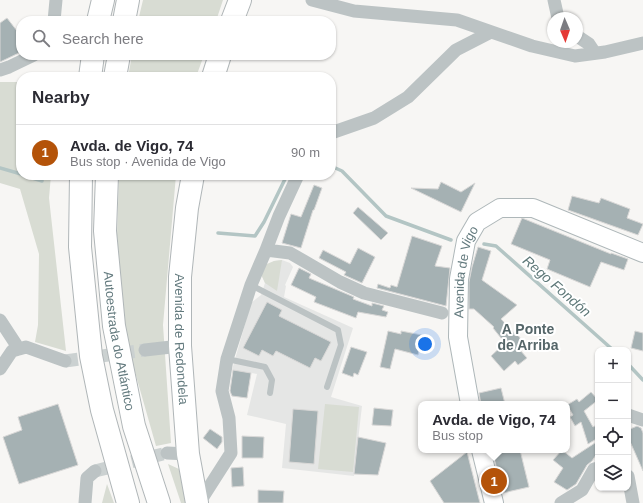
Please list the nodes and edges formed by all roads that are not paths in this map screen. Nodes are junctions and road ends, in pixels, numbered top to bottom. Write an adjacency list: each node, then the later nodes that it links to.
1 (56, 0): 8 (street)
2 (103, 0): 9 (highway)
3 (128, 0): 10 (highway)
4 (240, 0): 11 (highway)
5 (312, 0): 12 (street)
6 (554, 0): 7 (street)
7 (557, 12)
8 (54, 16)
9 (99, 16)
10 (125, 16)
11 (234, 16)
12 (491, 32): 15 (street); 24 (street)
13 (583, 40): 15 (street)
14 (643, 43): 15 (street)
15 (595, 53)
16 (24, 60): 20 (street)
17 (92, 60): 21 (highway)
18 (118, 60): 22 (highway)
19 (218, 60): 23 (highway)
20 (0, 70)
21 (91, 72)
22 (116, 72)
23 (215, 72)
24 (336, 131)
25 (81, 180): 50 (highway, Autoestrada do Atlántico)
26 (107, 180): 51 (highway, Autoestrada do Atlántico)
27 (192, 180): 34 (highway, Avenida de Redondela)
28 (296, 180): 29 (street)
29 (266, 250): 31 (street); 32 (street)
30 (643, 253): 42 (main road, Avenida de Vigo)
31 (251, 285): 37 (street); 40 (lane)
32 (442, 313)
33 (0, 320): 35 (street)
34 (180, 346): 36 (street); 52 (highway, Avenida de Redondela)
35 (19, 349): 38 (street); 39 (street)
36 (145, 350)
37 (227, 359): 41 (lane); 52 (street)
38 (65, 361)
39 (0, 369)
40 (327, 388)
41 (270, 393)
42 (469, 401)
43 (631, 416): 44 (street)
44 (643, 420)
45 (482, 453): 53 (main road)
46 (595, 469): 54 (street)
47 (95, 471): 49 (street)
48 (631, 491): 55 (street)
49 (85, 503)
50 (128, 503)
51 (159, 503)
52 (198, 503)
53 (494, 503)
54 (561, 503)
55 (633, 503)

